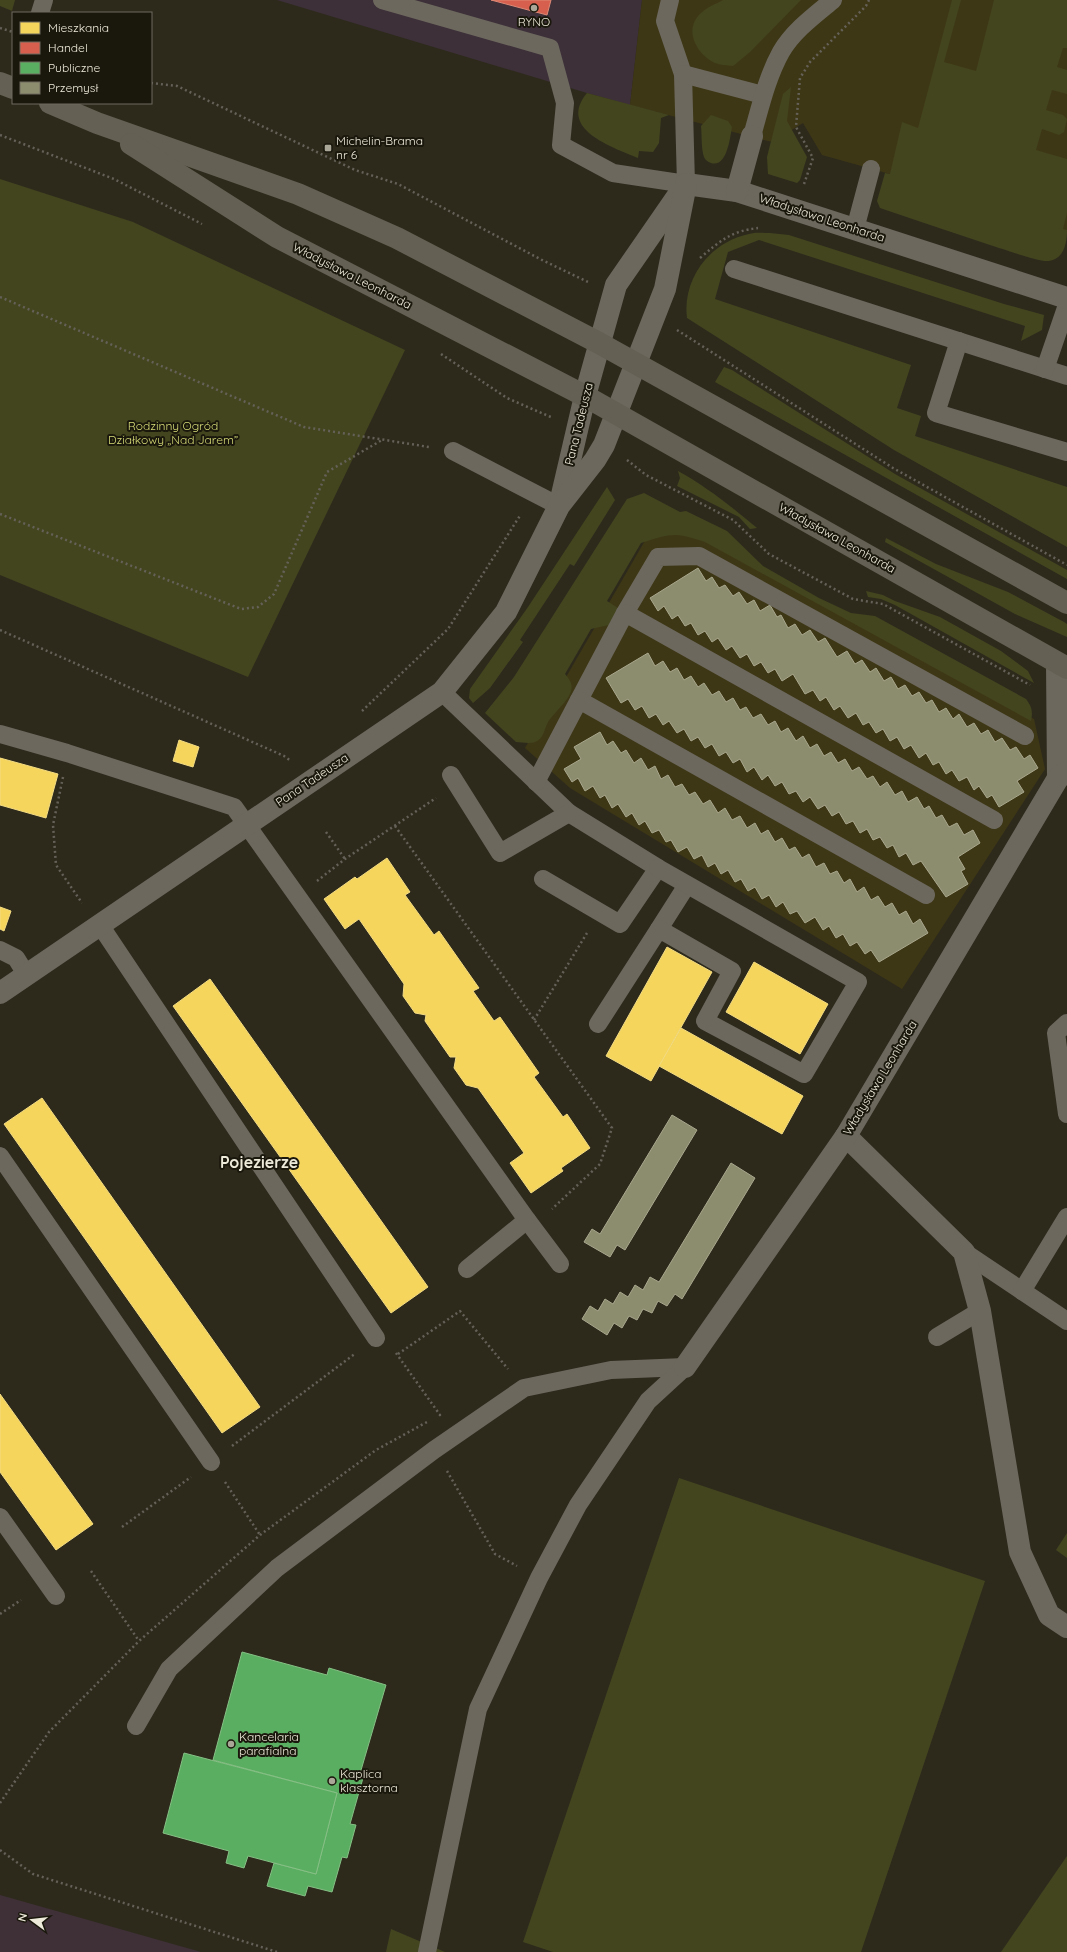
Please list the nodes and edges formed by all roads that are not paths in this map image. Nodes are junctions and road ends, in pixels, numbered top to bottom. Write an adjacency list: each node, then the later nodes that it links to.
1 (44, 0): 5 (lane)
2 (382, 0): 14 (lane)
3 (670, 0): 6 (lane)
4 (834, 0): 9 (lane)
5 (40, 12)
6 (683, 74): 9 (lane); 14 (lane)
7 (0, 83): 8 (main road)
8 (12, 88)
9 (763, 95): 12 (lane)
10 (52, 104): 11 (main road, Władysława Leonharda)
11 (97, 123): 21 (main road, Władysława Leonharda); 25 (main road, Władysława Leonharda)
12 (752, 136): 15 (street)
13 (871, 169): 16 (lane)
14 (686, 184): 15 (street, Władysława Leonharda); 21 (street); 22 (street)
15 (737, 191): 16 (street, Władysława Leonharda)
16 (855, 228): 18 (street, Władysława Leonharda)
17 (734, 269): 20 (lane)
18 (1067, 298)
19 (1067, 305): 23 (lane)
20 (959, 341): 23 (lane); 28 (lane)
21 (599, 343): 22 (main road, Władysława Leonharda); 25 (street, Pana Tadeusza)
22 (636, 363): 26 (street); 30 (main road, Władysława Leonharda)
23 (1045, 369): 24 (lane)
24 (1067, 376)
25 (585, 396): 26 (main road, Władysława Leonharda); 29 (street, Pana Tadeusza)
26 (616, 414): 29 (street, Pana Tadeusza); 32 (main road, Władysława Leonharda)
27 (453, 451): 29 (lane)
28 (1067, 452)
29 (559, 506): 33 (street, Pana Tadeusza)
30 (1067, 603)
31 (625, 613): 34 (lane); 36 (lane); 41 (lane)
32 (1062, 666): 37 (street, Władysława Leonharda)
33 (442, 692): 39 (lane); 42 (street, Pana Tadeusza)
34 (579, 700): 39 (lane); 46 (lane)
35 (0, 734): 42 (lane)
36 (1024, 736)
37 (1063, 775): 55 (street, Władysława Leonharda)
38 (454, 780): 40 (lane)
39 (536, 782): 40 (lane)
40 (569, 813): 43 (lane)
41 (994, 820)
42 (248, 824): 47 (street, Pana Tadeusza); 58 (lane)
43 (658, 868): 44 (lane); 45 (lane)
44 (543, 879)
45 (687, 885): 48 (lane); 48 (lane)
46 (926, 895)
47 (100, 925): 50 (street, Pana Tadeusza); 66 (lane)
48 (659, 929): 53 (lane)
49 (0, 950): 50 (lane)
50 (26, 974): 51 (street, Pana Tadeusza)
51 (0, 993)
52 (1067, 1023): 54 (lane)
53 (598, 1024)
54 (1067, 1114)
55 (846, 1136): 59 (street); 67 (street, Władysława Leonharda)
56 (0, 1156): 68 (lane)
57 (1067, 1217): 62 (lane)
58 (526, 1220): 60 (lane); 61 (lane)
59 (964, 1252): 62 (lane); 63 (street)
60 (560, 1264)
61 (467, 1269)
62 (1022, 1291): 64 (lane)
63 (980, 1310): 65 (lane); 71 (street)
64 (1067, 1321)
65 (937, 1337)
66 (376, 1338)
67 (685, 1367): 72 (lane); 73 (lane)
68 (211, 1462)
69 (0, 1516): 70 (lane)
70 (56, 1596)
71 (1067, 1627)
72 (136, 1726)
73 (427, 1952)

